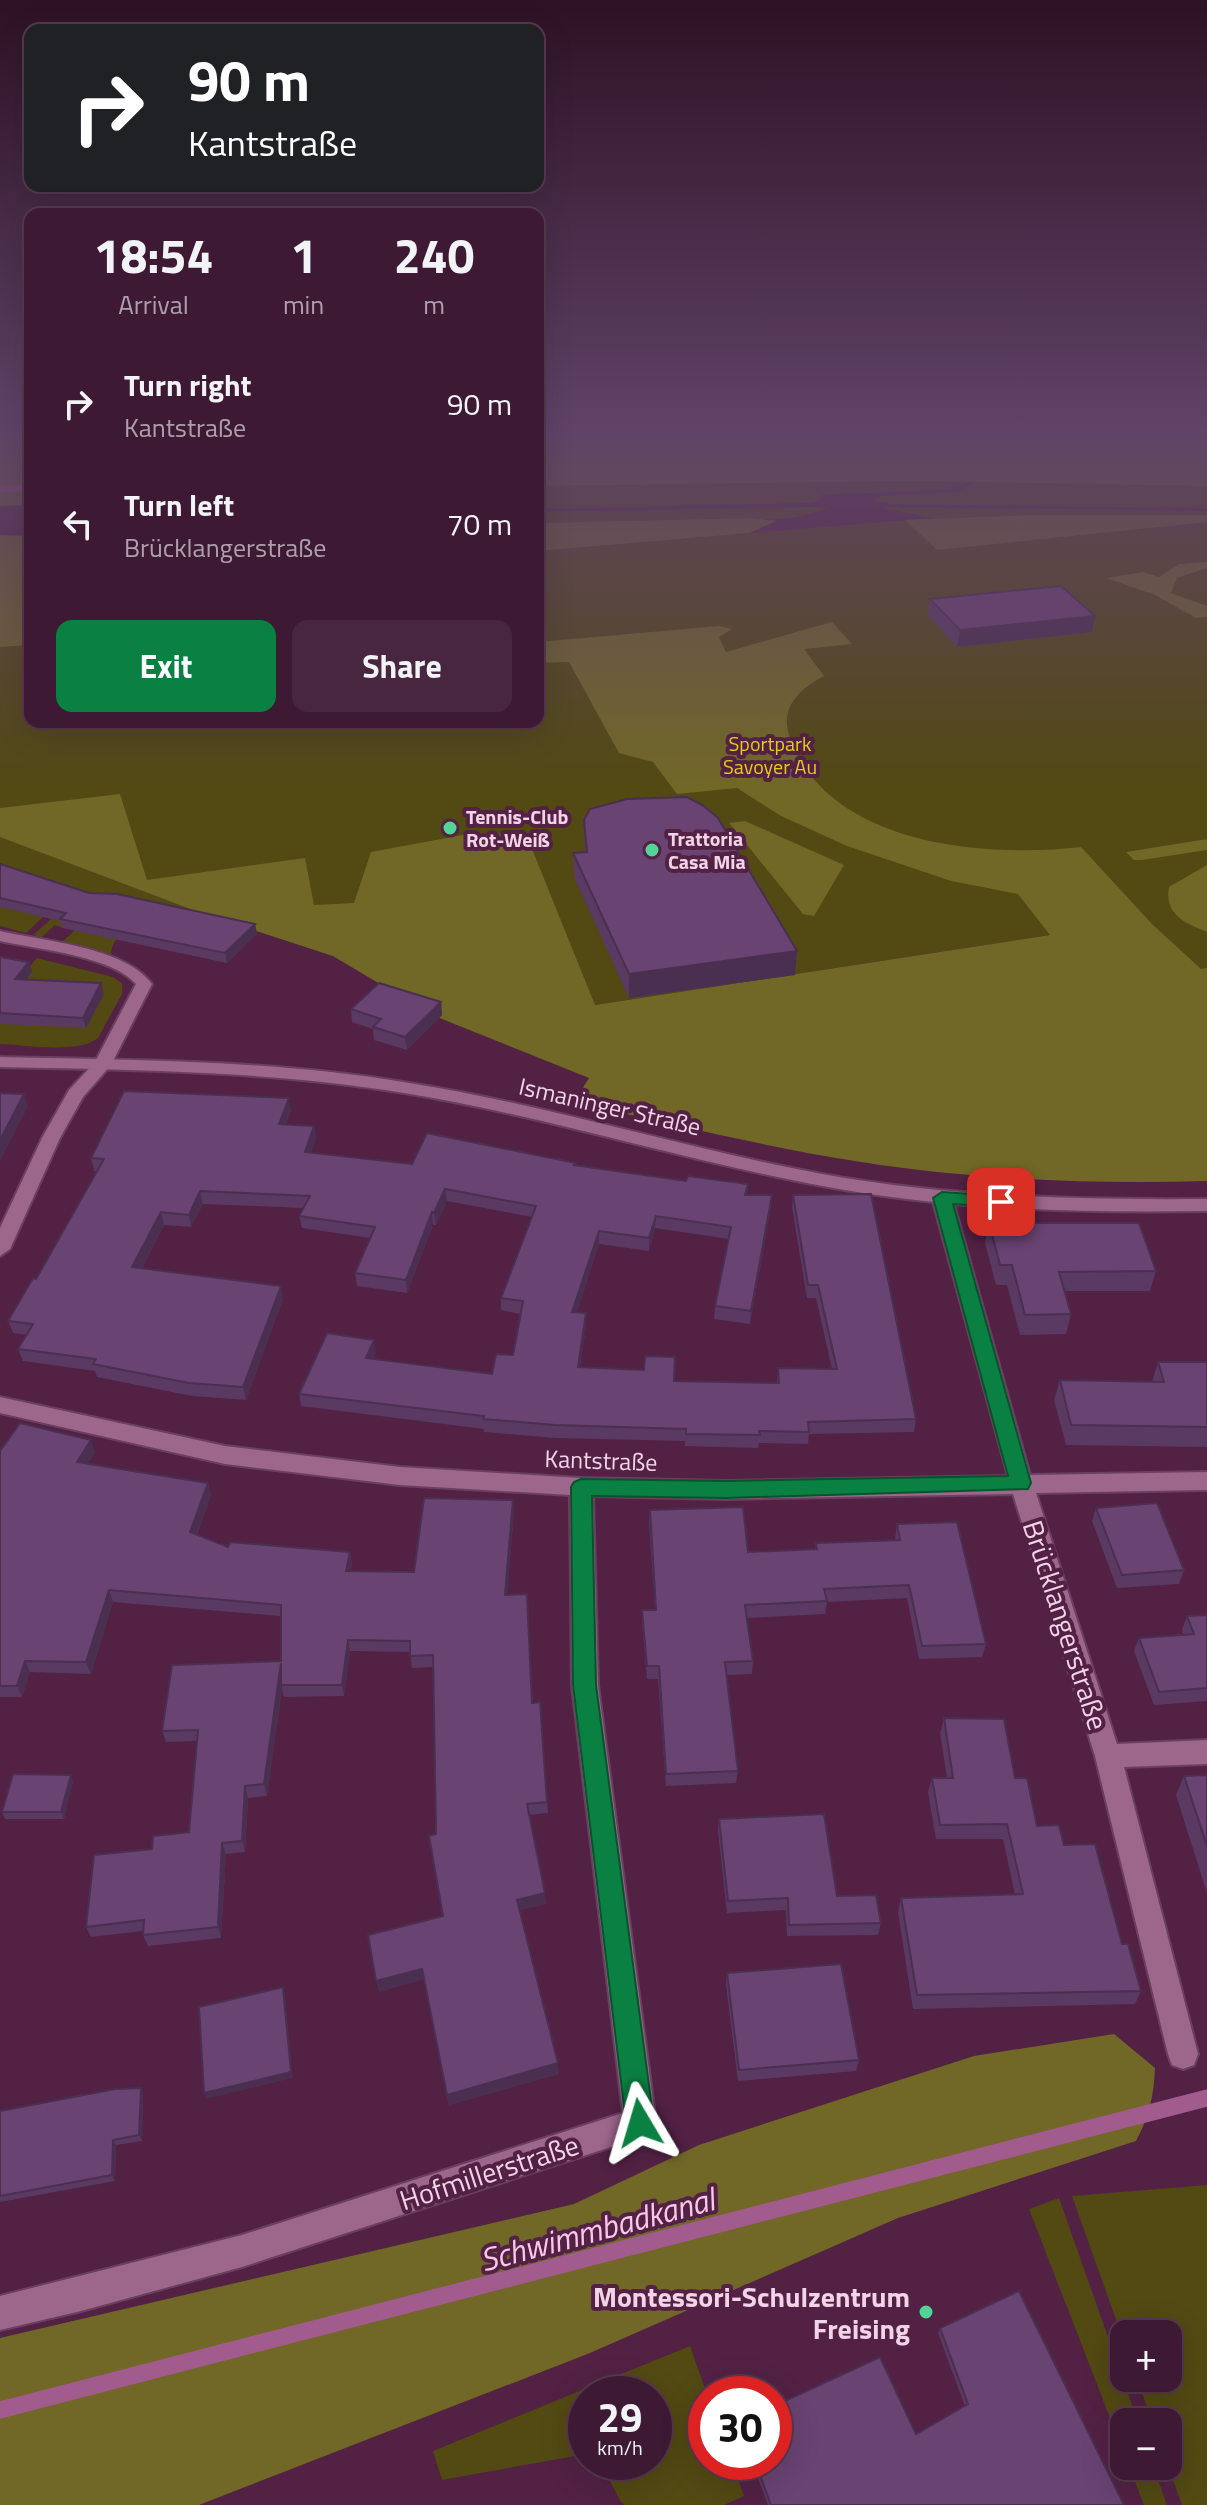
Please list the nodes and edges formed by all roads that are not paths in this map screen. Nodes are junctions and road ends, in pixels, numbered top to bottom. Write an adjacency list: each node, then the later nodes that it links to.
1 (0, 936): 3 (street)
2 (0, 1062): 3 (street, Ismaninger Straße)
3 (102, 1065): 4 (street, Ismaninger Straße); 6 (street)
4 (942, 1198): 5 (street, Ismaninger Straße); 9 (street, Brücklangerstraße)
5 (1207, 1205)
6 (0, 1249)
7 (0, 1405): 10 (street, Kantstraße)
8 (1207, 1481): 9 (street, Kantstraße)
9 (1021, 1483): 10 (street, Kantstraße); 12 (street, Brücklangerstraße)
10 (581, 1487): 14 (street, Hofmillerstraße)
11 (1207, 1752): 12 (street)
12 (1108, 1756): 13 (street, Brücklangerstraße)
13 (1183, 2054)
14 (0, 2313)

